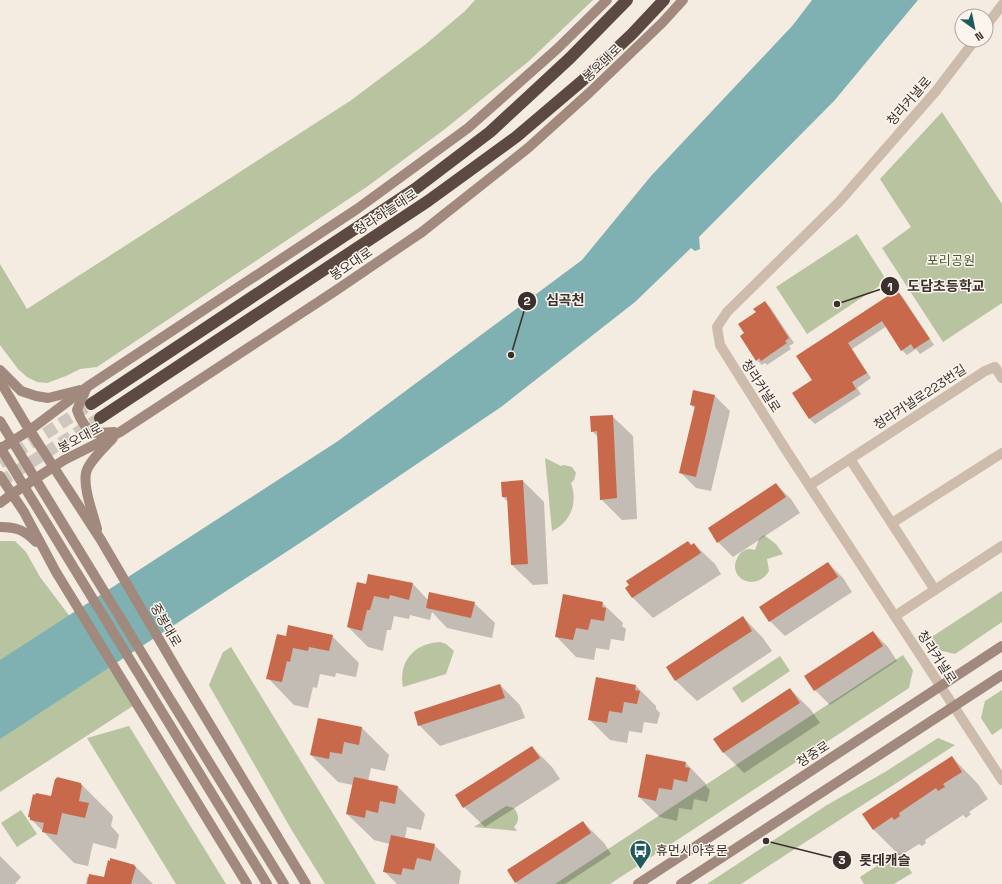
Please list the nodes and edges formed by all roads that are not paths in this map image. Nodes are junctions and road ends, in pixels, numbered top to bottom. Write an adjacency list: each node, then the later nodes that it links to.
1 (607, 0): 13 (main road)
2 (627, 0): 14 (highway, 청라하늘대로)
3 (664, 0): 9 (highway, 청라하늘대로)
4 (672, 0): 9 (highway)
5 (683, 0): 18 (main road, 봉오대로)
6 (1002, 5): 7 (street)
7 (994, 16)
8 (969, 48): 24 (street, 청라커낼로)
9 (608, 56): 15 (highway, 청라하늘대로)
10 (0, 370): 13 (main road)
11 (1002, 378): 21 (street, 청라커낼로223번길)
12 (0, 381): 17 (main road, 중봉대로)
13 (87, 387): 17 (main road); 18 (main road)
14 (91, 404)
15 (100, 418)
16 (0, 421): 41 (main road, bridge)
17 (30, 430): 19 (main road); 22 (main road, 중봉대로)
18 (120, 432): 22 (main road, 봉오대로); 29 (main road)
19 (0, 448): 40 (main road, bridge)
20 (1002, 453): 27 (street)
21 (850, 459): 24 (street, 청라커낼로223번길); 27 (street)
22 (54, 467): 25 (main road, 봉오대로); 29 (main road, 중봉대로)
23 (0, 476): 25 (main road)
24 (810, 485): 33 (street, 청라커낼로)
25 (12, 494): 26 (main road, 봉오대로); 31 (main road)
26 (0, 503)
27 (892, 523): 32 (street)
28 (0, 527): 31 (main road)
29 (101, 540): 42 (main road, 중봉대로)
30 (1002, 546): 32 (street)
31 (56, 572): 39 (main road)
32 (935, 590): 33 (street)
33 (895, 616): 36 (street, 청라커낼로)
34 (1002, 646): 36 (main road, 청중로)
35 (1002, 675): 37 (main road)
36 (941, 686): 37 (street, 청라커낼로); 43 (main road, 청중로)
37 (953, 705): 38 (street, 청라커낼로); 44 (main road)
38 (1002, 780)
39 (247, 884)
40 (267, 884)
41 (284, 884)
42 (306, 884)
43 (638, 884)
44 (681, 884)

